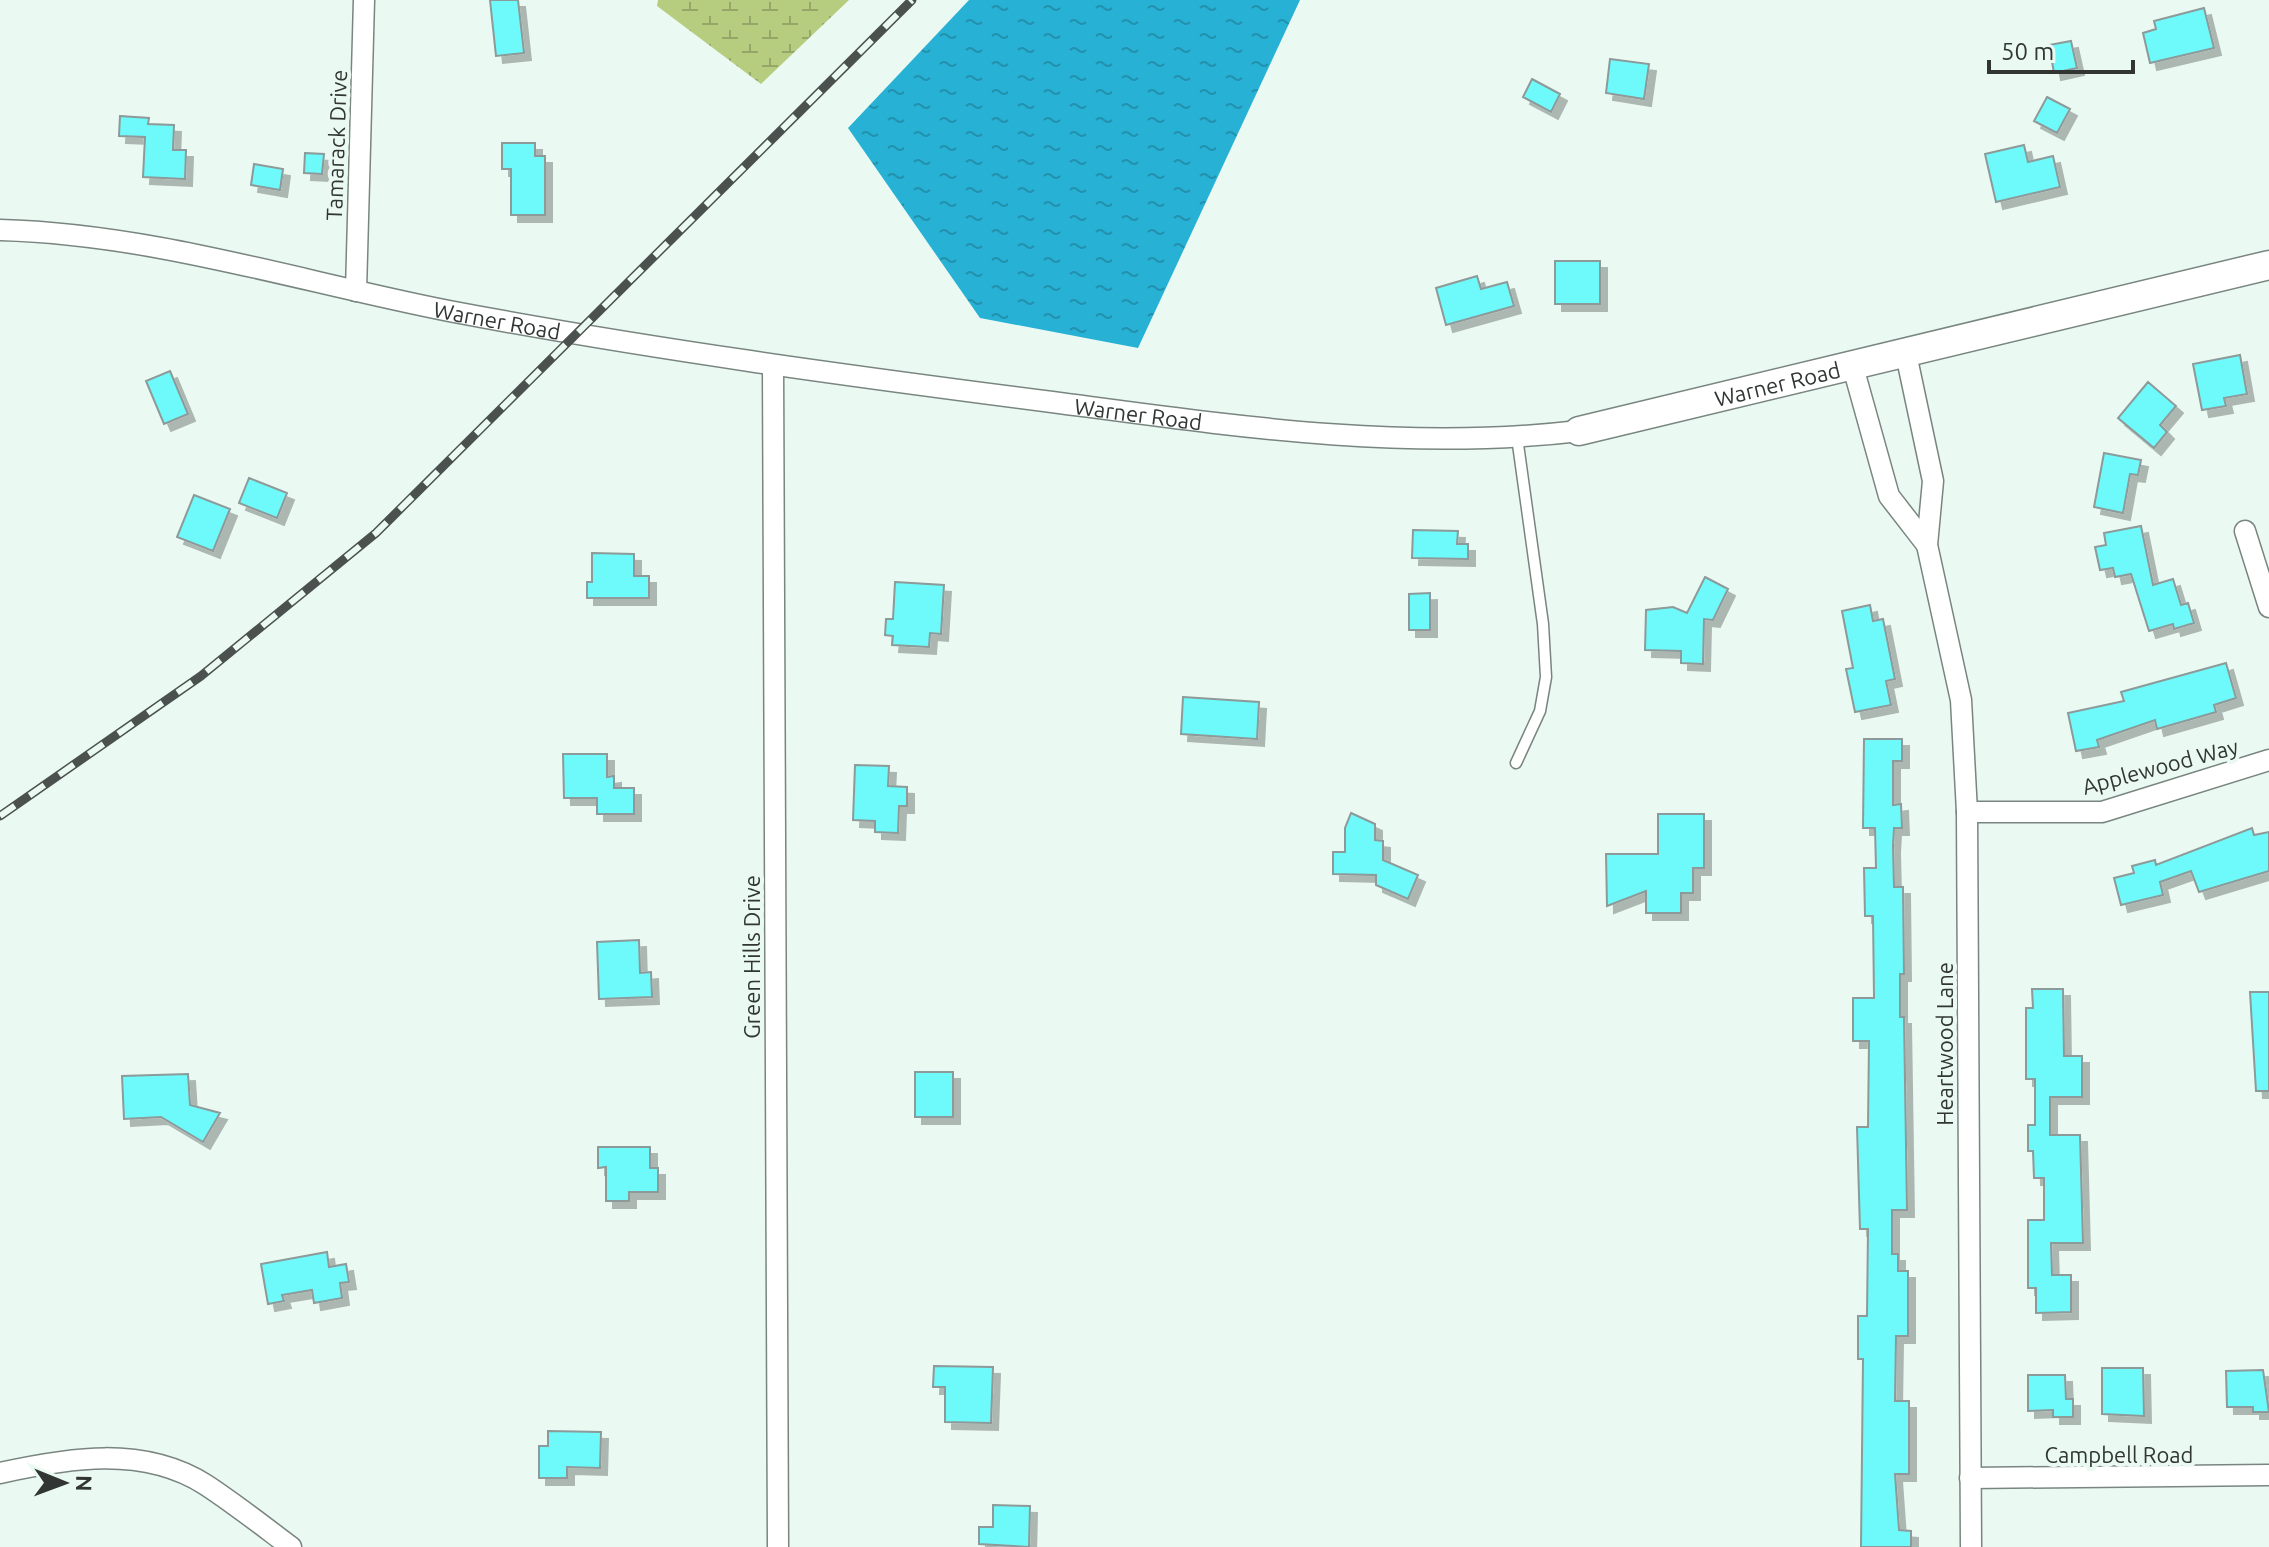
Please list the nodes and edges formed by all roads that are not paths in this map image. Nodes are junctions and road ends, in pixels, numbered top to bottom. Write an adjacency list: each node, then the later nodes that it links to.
1 (364, 0): 4 (street, Tamarack Drive)
2 (0, 230): 4 (street, Warner Road)
3 (2269, 265): 5 (street, Warner Road)
4 (356, 291): 6 (street, Warner Road)
5 (1906, 354): 7 (street, Warner Road); 11 (street, Heartwood Lane)
6 (773, 367): 9 (street, Warner Road); 20 (street, Green Hills Drive)
7 (1853, 367): 8 (street, Warner Road); 11 (street, Heartwood Lane)
8 (1579, 431): 9 (street, Warner Road)
9 (1517, 437): 14 (lane)
10 (2245, 531): 12 (street)
11 (1927, 545): 15 (street, Heartwood Lane)
12 (2269, 607)
13 (2269, 760): 15 (street, Applewood Way)
14 (1516, 763)
15 (1967, 812): 18 (street, Heartwood Lane)
16 (0, 1473): 19 (street)
17 (2269, 1475): 18 (street, Campbell Road)
18 (1970, 1478): 21 (street, Heartwood Lane)
19 (291, 1547)
20 (778, 1547)
21 (1971, 1547)

